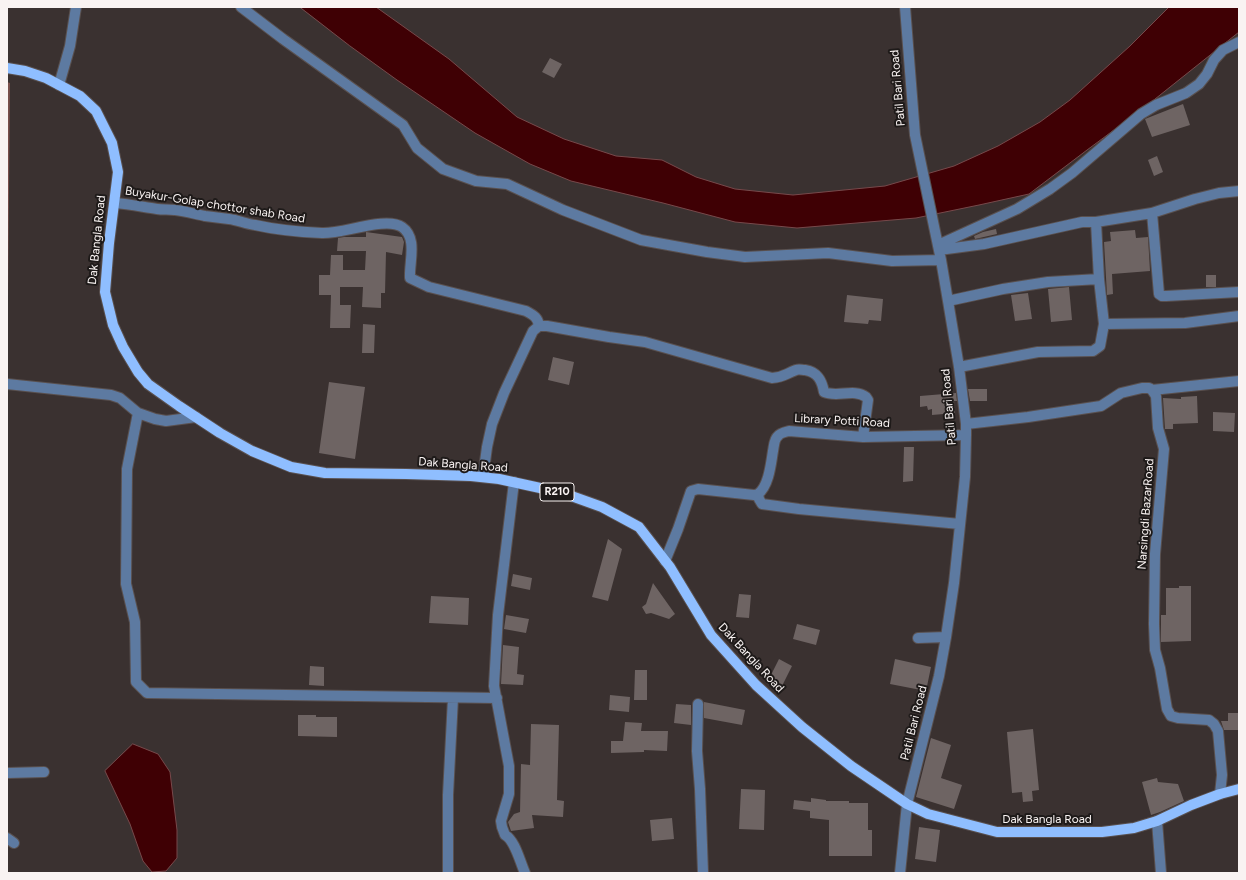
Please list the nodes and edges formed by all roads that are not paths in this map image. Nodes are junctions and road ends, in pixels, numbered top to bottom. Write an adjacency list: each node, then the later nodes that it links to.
1 (76, 7): 6 (street)
2 (241, 7): 11 (street)
3 (905, 7): 11 (street, Patil Bari Road)
4 (1239, 42): 11 (street)
5 (7, 68): 6 (main road, Dak Bangla Road / R210)
6 (59, 85): 8 (main road, Dak Bangla Road / R210)
7 (1239, 191): 9 (street)
8 (115, 203): 17 (street, Buyakur-Golap chottor shab Road); 23 (main road, Dak Bangla Road / R210)
9 (1152, 213): 10 (street); 13 (street)
10 (1096, 222): 11 (street); 12 (street)
11 (939, 249): 14 (street, Patil Bari Road)
12 (1099, 279): 14 (street); 16 (street)
13 (1239, 292)
14 (948, 301): 18 (street, Patil Bari Road)
15 (1239, 316): 16 (street)
16 (1104, 324): 18 (street)
17 (539, 326): 26 (street); 27 (street)
18 (959, 367): 24 (street, Patil Bari Road)
19 (1239, 381): 21 (street)
20 (7, 384): 22 (street)
21 (1152, 390): 24 (street); 40 (street, Narsingdi BazarRoad)
22 (138, 413): 23 (street); 34 (street)
23 (196, 417): 27 (main road, Dak Bangla Road / R210)
24 (966, 424): 25 (street, Patil Bari Road)
25 (966, 435): 26 (street, Library Potti Road); 30 (street, Patil Bari Road)
26 (863, 437): 29 (street, Library Potti Road)
27 (482, 477): 28 (main road, Dak Bangla Road / R210)
28 (514, 482): 31 (main road, Dak Bangla Road / R210); 35 (street)
29 (758, 494): 30 (street); 31 (street)
30 (960, 524): 32 (street, Patil Bari Road)
31 (665, 561): 41 (main road, Dak Bangla Road / R210)
32 (946, 637): 33 (street); 41 (street, Patil Bari Road)
33 (918, 638)
34 (453, 698): 35 (street); 43 (street)
35 (497, 698): 44 (street)
36 (698, 704): 45 (street)
37 (44, 772): 38 (street)
38 (7, 773)
39 (1239, 789): 40 (main road, Dak Bangla Road / R210)
40 (1220, 794): 42 (main road, Dak Bangla Road / R210)
41 (907, 804): 42 (main road, Dak Bangla Road / R210); 46 (street, Patil Bari Road)
42 (1157, 821): 47 (street)
43 (448, 873)
44 (525, 873)
45 (703, 873)
46 (900, 873)
47 (1161, 873)

